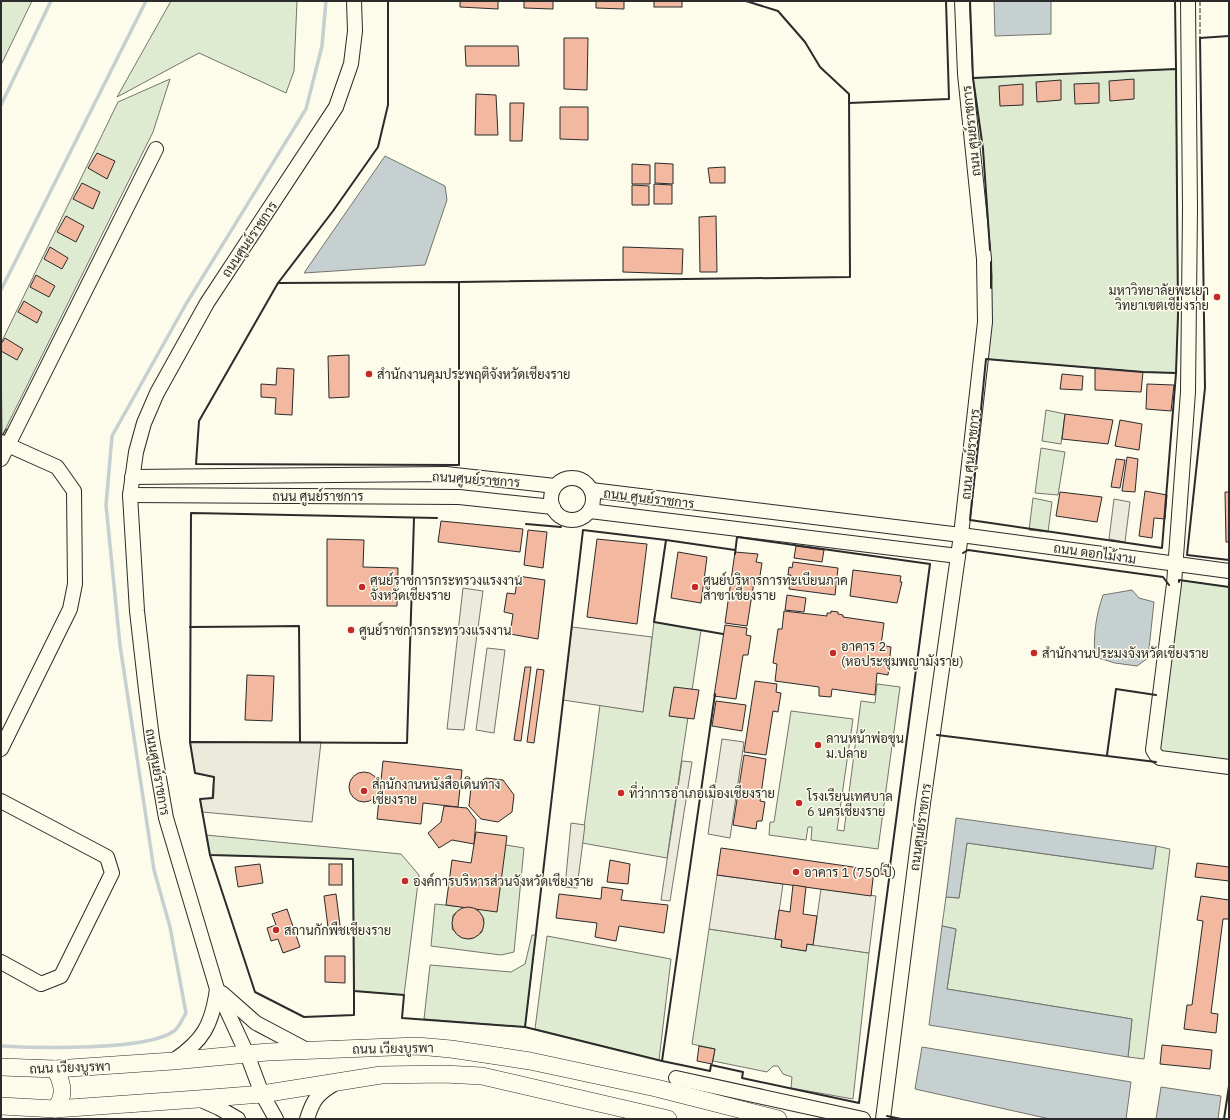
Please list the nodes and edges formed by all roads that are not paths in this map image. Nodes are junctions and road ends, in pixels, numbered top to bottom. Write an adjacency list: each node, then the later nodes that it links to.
1 (354, 1): 7 (street, ถนนศูนย์ราชการ)
2 (962, 1): 13 (street, ถนน ศูนย์ราชการ)
3 (1188, 1): 15 (street)
4 (156, 149): 5 (street)
5 (4, 444): 6 (street); 17 (street)
6 (1, 459)
7 (132, 477): 8 (street, ถนนศูนย์ราชการ); 10 (street, ถนนศูนย์ราชการ)
8 (555, 486): 9 (street); 11 (street)
9 (591, 490): 12 (street); 13 (street, ถนน ศูนย์ราชการ)
10 (130, 495): 11 (street, ถนน ศูนย์ราชการ); 21 (street, ถนนศูนย์ราชการ)
11 (553, 507): 12 (street)
12 (590, 511): 14 (street, ถนน ศูนย์ราชการ)
13 (961, 535): 14 (street, ถนนศูนย์ราชการ); 15 (street, ถนน ดอกไม้งาม)
14 (958, 556): 41 (street, ถนนศูนย์ราชการ)
15 (1175, 565): 16 (street, ถนน ดอกไม้งาม); 18 (street)
16 (1229, 571)
17 (1, 749)
18 (1229, 767)
19 (1, 801): 20 (street)
20 (1, 962)
21 (217, 989): 23 (street); 24 (street, ถนนศูนย์ราชการ); 25 (street)
22 (417, 1046): 23 (main road, ถนน เวียงบูรพา); 28 (main road); 39 (main road, ถนน เวียงบูรพา)
23 (306, 1050): 24 (main road, ถนน เวียงบูรพา)
24 (247, 1054): 25 (main road, ถนน เวียงบูรพา); 31 (street, ถนนศูนย์ราชการ)
25 (173, 1061): 27 (main road, ถนน เวียงบูรพา)
26 (1, 1067): 27 (main road, ถนน เวียงบูรพา)
27 (55, 1069): 34 (main road)
28 (417, 1074): 30 (main road, ถนน เวียงบูรพา); 38 (main road, ถนน เวียงบูรพา)
29 (676, 1078): 40 (street)
30 (338, 1082): 31 (main road, ถนน เวียงบูรพา); 37 (street)
31 (262, 1094): 32 (main road, ถนน เวียงบูรพา); 36 (street, ถนนศูนย์ราชการ)
32 (198, 1099): 34 (main road, ถนน เวียงบูรพา); 35 (street)
33 (1, 1106): 34 (main road, ถนน เวียงบูรพา)
34 (55, 1109)
35 (238, 1119)
36 (276, 1119)
37 (307, 1119)
38 (668, 1119)
39 (778, 1119)
40 (863, 1119)
41 (882, 1119)

